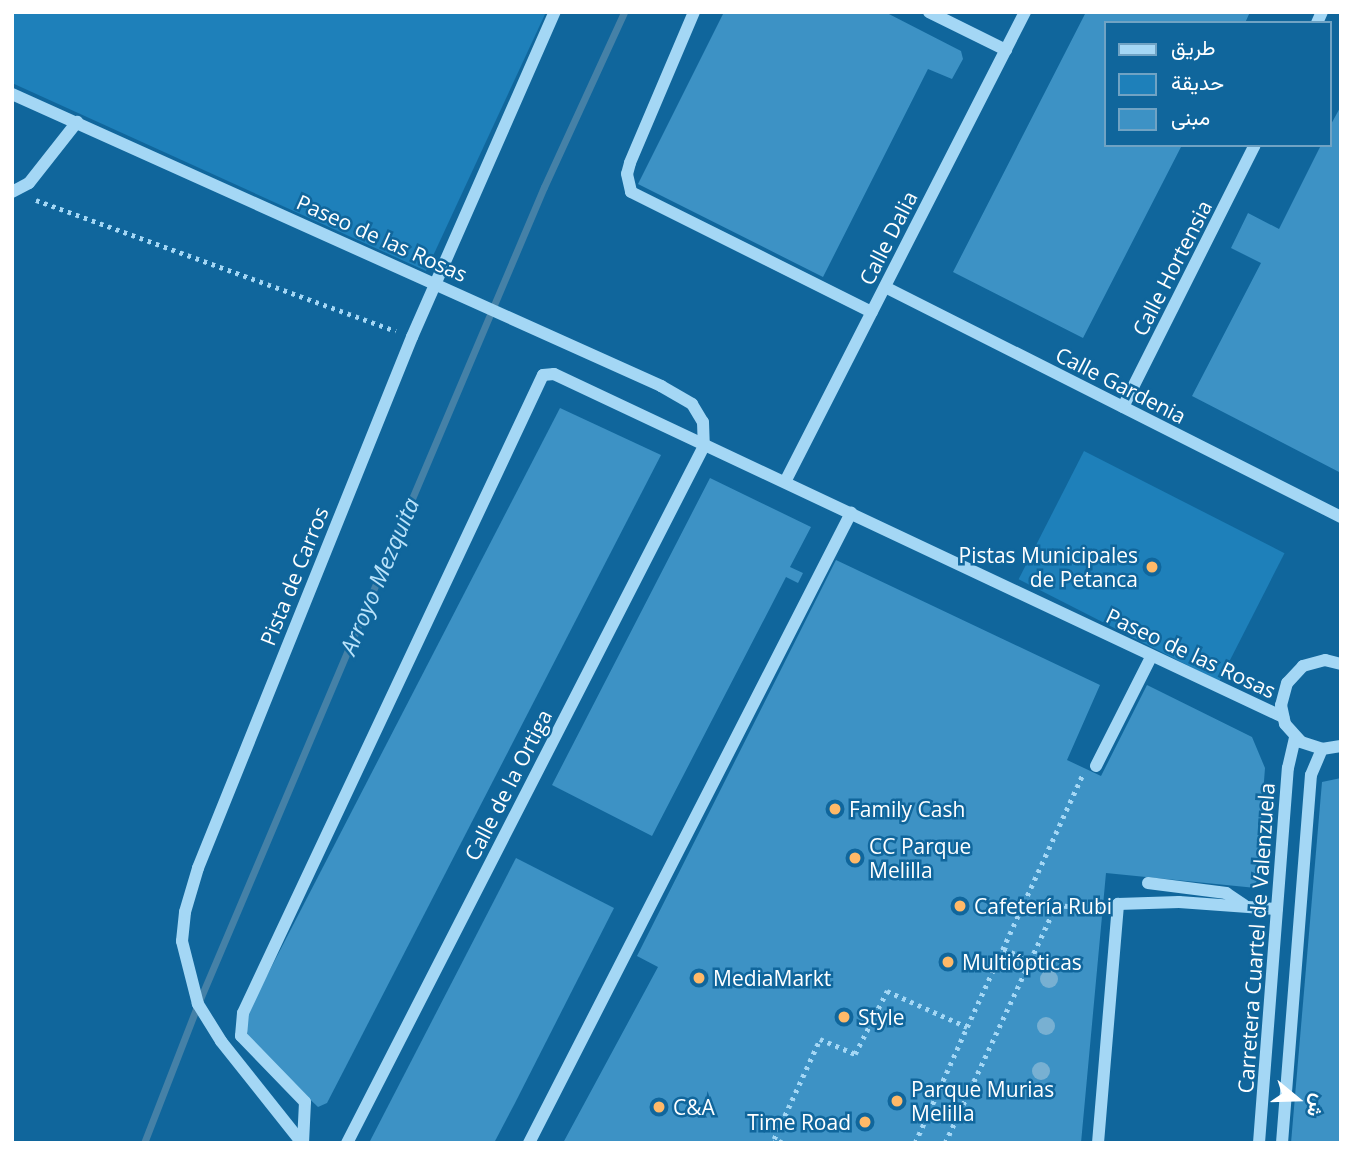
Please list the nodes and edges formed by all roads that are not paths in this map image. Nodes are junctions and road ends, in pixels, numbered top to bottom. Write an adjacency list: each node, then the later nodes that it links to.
1 (555, 12): 10 (street, Pista de Carros)
2 (694, 12): 12 (street)
3 (929, 12): 5 (street)
4 (1025, 12): 5 (street, Calle Dalia)
5 (1006, 50): 11 (street, Calle Dalia)
6 (12, 94): 7 (street, Paseo de las Rosas)
7 (77, 122): 9 (street); 10 (street, Paseo de las Rosas)
8 (1254, 147): 13 (street, Calle Hortensia)
9 (12, 192)
10 (435, 283): 14 (street, Paseo de las Rosas); 28 (street, Pista de Carros)
11 (885, 287): 12 (street, Calle Dalia); 13 (street, Calle Gardenia)
12 (872, 312): 15 (street, Calle Dalia)
13 (1123, 407): 17 (street, Calle Gardenia)
14 (704, 446): 15 (street, Paseo de las Rosas); 28 (street, Paseo de las Rosas); 29 (street, Calle de la Ortiga)
15 (785, 482): 16 (street, Paseo de las Rosas)
16 (850, 513): 18 (street, Paseo de las Rosas); 30 (street)
17 (1341, 517)
18 (1151, 657): 20 (street, Paseo de las Rosas); 24 (street)
19 (1339, 660): 20 (street)
20 (1283, 717): 21 (street)
21 (1295, 737): 23 (street); 27 (street, Carretera Cuartel de Valenzuela)
22 (1341, 746): 23 (street)
23 (1322, 749): 33 (street, Carretera Cuartel de Valenzuela)
24 (1096, 766)
25 (1148, 883): 26 (street)
26 (1244, 905): 27 (street); 31 (street)
27 (1277, 909): 32 (street, Carretera Cuartel de Valenzuela)
28 (302, 1143)
29 (347, 1143)
30 (529, 1143)
31 (1098, 1143)
32 (1259, 1143)
33 (1282, 1143)

